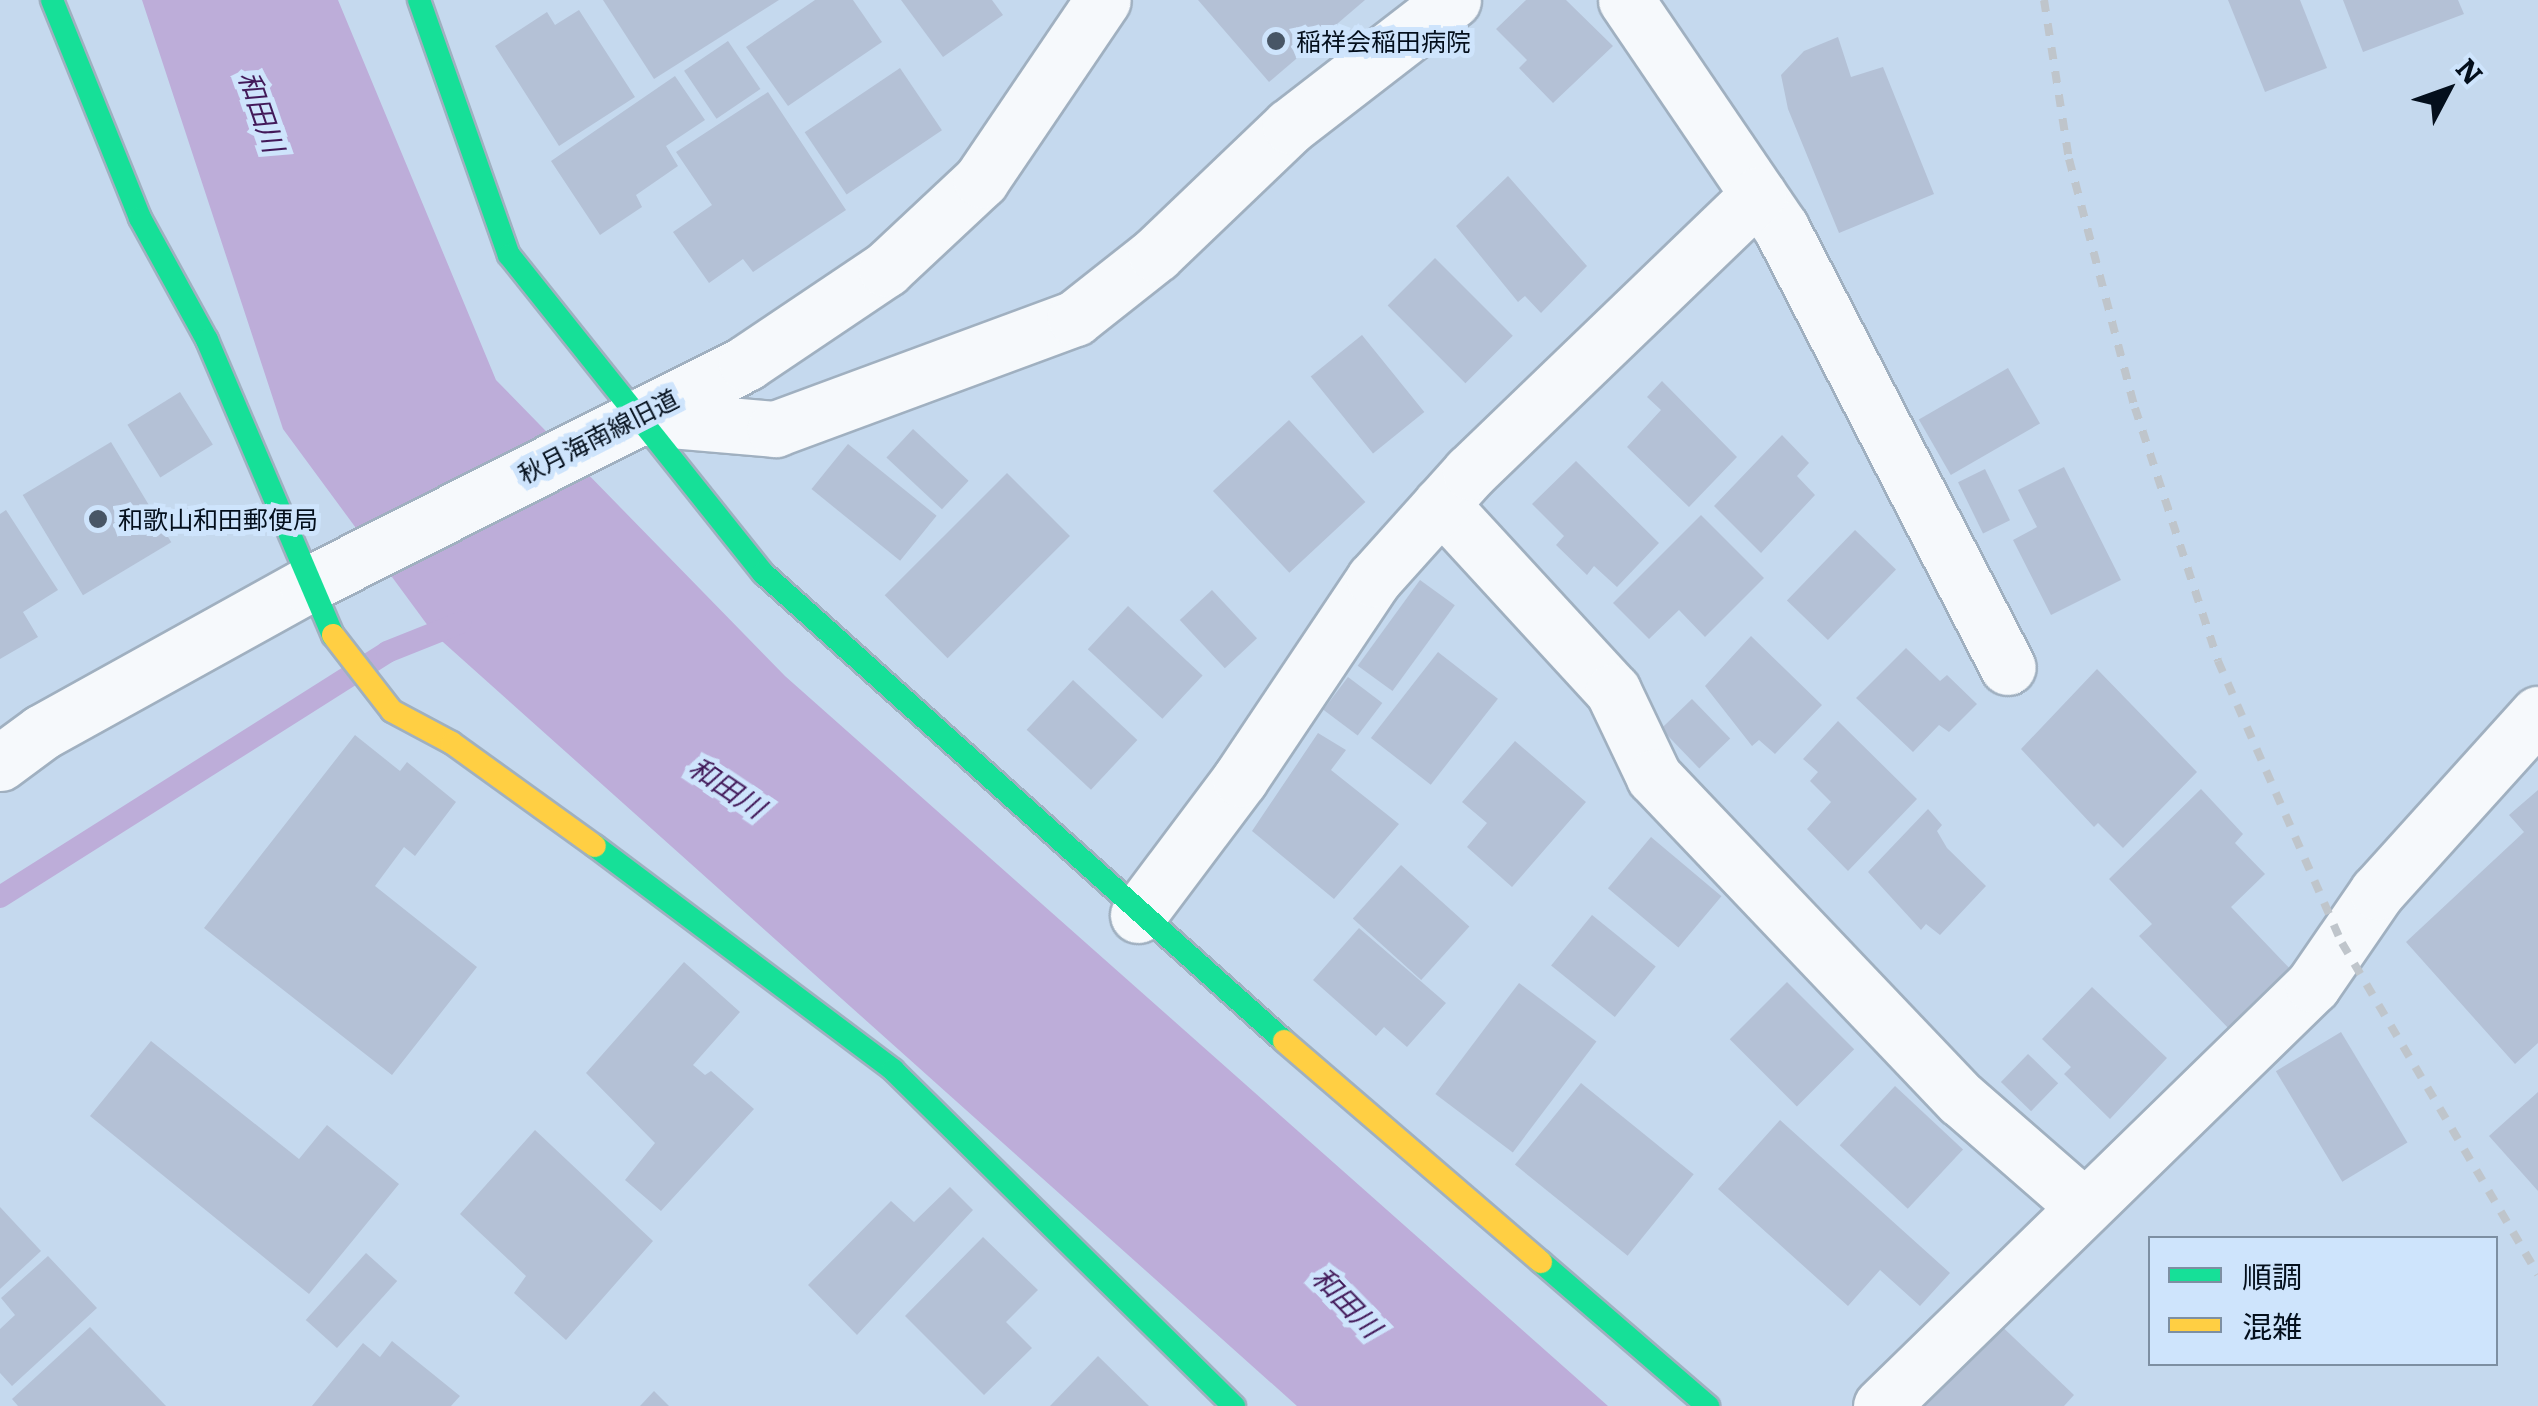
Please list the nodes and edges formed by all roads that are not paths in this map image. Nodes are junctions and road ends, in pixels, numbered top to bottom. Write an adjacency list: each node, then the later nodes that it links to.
1 (52, 0): 9 (street)
2 (419, 0): 7 (street)
3 (1103, 0): 7 (street, 秋月海南線旧道)
4 (1453, 0): 7 (street)
5 (1626, 0): 6 (street)
6 (1758, 195): 8 (street); 10 (street)
7 (617, 425): 9 (street, 秋月海南線旧道); 13 (street)
8 (1441, 504): 13 (street); 14 (street)
9 (322, 577): 12 (street, 秋月海南線旧道); 15 (street)
10 (2008, 668)
11 (2538, 714): 14 (street)
12 (0, 763)
13 (1138, 916): 16 (street)
14 (2085, 1206): 17 (street)
15 (1234, 1406)
16 (1708, 1406)
17 (1881, 1406)

